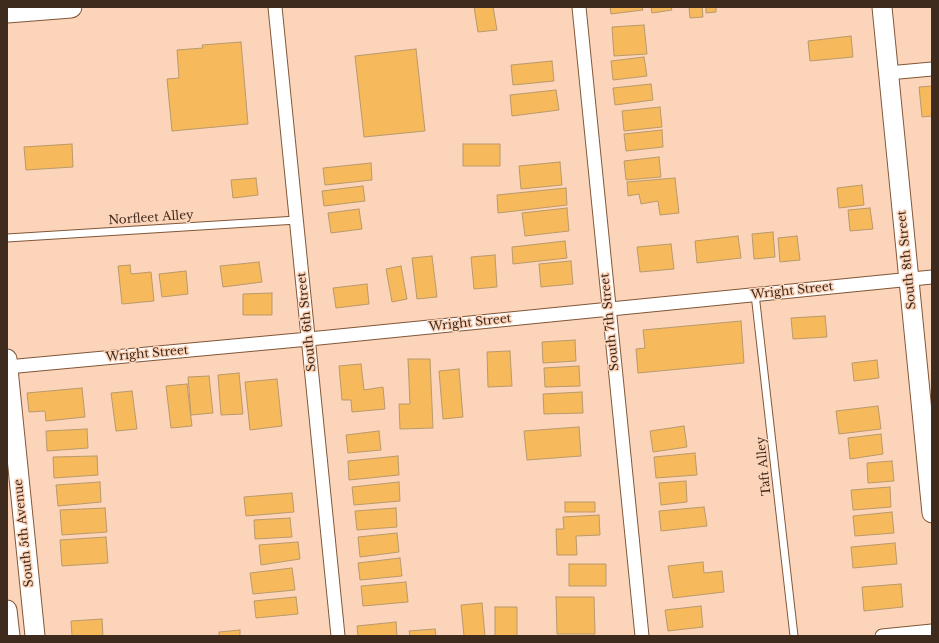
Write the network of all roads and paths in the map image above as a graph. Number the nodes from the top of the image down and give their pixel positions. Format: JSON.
{"nodes":[{"id":1,"x":71,"y":7,"type":"edge"},
{"id":2,"x":275,"y":7,"type":"edge"},
{"id":3,"x":579,"y":7,"type":"edge"},
{"id":4,"x":882,"y":7,"type":"edge"},
{"id":5,"x":7,"y":12,"type":"edge"},
{"id":6,"x":932,"y":69,"type":"edge"},
{"id":7,"x":888,"y":73,"type":"junction"},
{"id":8,"x":297,"y":220,"type":"junction"},
{"id":9,"x":7,"y":238,"type":"edge"},
{"id":10,"x":932,"y":277,"type":"edge"},
{"id":11,"x":909,"y":279,"type":"junction"},
{"id":12,"x":755,"y":294,"type":"junction"},
{"id":13,"x":609,"y":309,"type":"junction"},
{"id":14,"x":308,"y":339,"type":"junction"},
{"id":15,"x":7,"y":364,"type":"edge"},
{"id":16,"x":932,"y":513,"type":"edge"},
{"id":17,"x":7,"y":610,"type":"edge"},
{"id":18,"x":932,"y":631,"type":"edge"},
{"id":19,"x":10,"y":636,"type":"edge"},
{"id":20,"x":35,"y":636,"type":"edge"},
{"id":21,"x":338,"y":636,"type":"edge"},
{"id":22,"x":642,"y":636,"type":"edge"},
{"id":23,"x":794,"y":636,"type":"edge"},
{"id":24,"x":882,"y":636,"type":"edge"}],
"edges":[{"from":1,"to":5,"type":"main road"},
{"from":2,"to":8,"type":"street","name":"South 6th Street"},
{"from":3,"to":13,"type":"street","name":"South 7th Street"},
{"from":4,"to":7,"type":"street","name":"South 8th Street"},
{"from":6,"to":7,"type":"street"},
{"from":7,"to":11,"type":"street","name":"South 8th Street"},
{"from":8,"to":9,"type":"lane","name":"Norfleet Alley"},
{"from":8,"to":14,"type":"street","name":"South 6th Street"},
{"from":10,"to":11,"type":"street","name":"Wright Street"},
{"from":11,"to":12,"type":"street","name":"Wright Street"},
{"from":11,"to":16,"type":"street","name":"South 8th Street"},
{"from":12,"to":13,"type":"street","name":"Wright Street"},
{"from":12,"to":23,"type":"lane","name":"Taft Alley"},
{"from":13,"to":14,"type":"street","name":"Wright Street"},
{"from":13,"to":22,"type":"street","name":"South 7th Street"},
{"from":14,"to":15,"type":"street","name":"Wright Street"},
{"from":14,"to":21,"type":"street","name":"South 6th Street"},
{"from":15,"to":20,"type":"street","name":"South 5th Avenue"},
{"from":17,"to":19,"type":"street"},
{"from":18,"to":24,"type":"street"}]}
